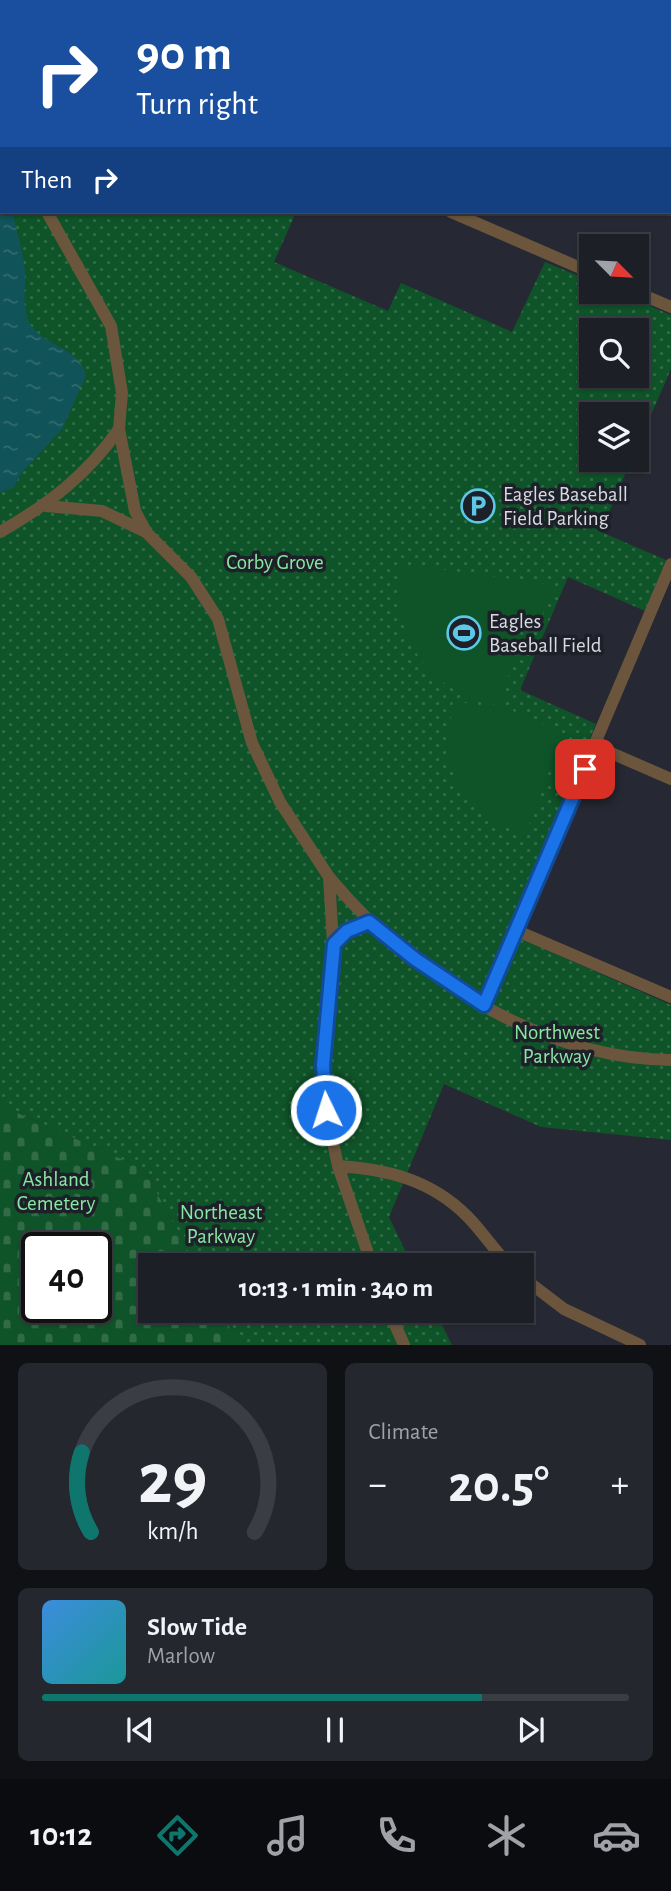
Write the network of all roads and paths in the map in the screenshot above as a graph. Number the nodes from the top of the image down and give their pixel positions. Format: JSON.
{"nodes":[{"id":1,"x":48,"y":214,"type":"edge"},
{"id":2,"x":456,"y":214,"type":"edge"},
{"id":3,"x":579,"y":267,"type":"edge"},
{"id":4,"x":649,"y":298,"type":"edge"},
{"id":5,"x":671,"y":307,"type":"edge"},
{"id":6,"x":119,"y":429,"type":"junction"},
{"id":7,"x":46,"y":506,"type":"junction"},
{"id":8,"x":0,"y":532,"type":"edge"},
{"id":9,"x":147,"y":533,"type":"junction"},
{"id":10,"x":671,"y":564,"type":"edge"},
{"id":11,"x":665,"y":595,"type":"edge"},
{"id":12,"x":595,"y":746,"type":"junction"},
{"id":13,"x":671,"y":779,"type":"edge"},
{"id":14,"x":329,"y":877,"type":"junction"},
{"id":15,"x":369,"y":922,"type":"junction"},
{"id":16,"x":515,"y":930,"type":"junction"},
{"id":17,"x":334,"y":944,"type":"junction"},
{"id":18,"x":671,"y":996,"type":"edge"},
{"id":19,"x":484,"y":1005,"type":"junction"},
{"id":20,"x":671,"y":1059,"type":"edge"},
{"id":21,"x":338,"y":1166,"type":"junction"},
{"id":22,"x":368,"y":1253,"type":"edge"},
{"id":23,"x":499,"y":1253,"type":"edge"},
{"id":24,"x":534,"y":1286,"type":"edge"},
{"id":25,"x":394,"y":1323,"type":"edge"},
{"id":26,"x":404,"y":1345,"type":"edge"},
{"id":27,"x":640,"y":1345,"type":"edge"}],
"edges":[{"from":1,"to":6,"type":"street"},
{"from":2,"to":3,"type":"street"},
{"from":4,"to":5,"type":"street"},
{"from":6,"to":7,"type":"street"},
{"from":6,"to":9,"type":"street"},
{"from":7,"to":8,"type":"street"},
{"from":7,"to":9,"type":"street"},
{"from":9,"to":14,"type":"street"},
{"from":10,"to":11,"type":"street"},
{"from":11,"to":12,"type":"street"},
{"from":12,"to":13,"type":"street"},
{"from":12,"to":16,"type":"street"},
{"from":14,"to":15,"type":"street"},
{"from":14,"to":17,"type":"street"},
{"from":15,"to":17,"type":"street"},
{"from":15,"to":19,"type":"street"},
{"from":16,"to":18,"type":"street"},
{"from":16,"to":19,"type":"street"},
{"from":17,"to":21,"type":"street"},
{"from":19,"to":20,"type":"street"},
{"from":21,"to":22,"type":"street"},
{"from":21,"to":23,"type":"street"},
{"from":24,"to":27,"type":"street"},
{"from":25,"to":26,"type":"street"}]}
